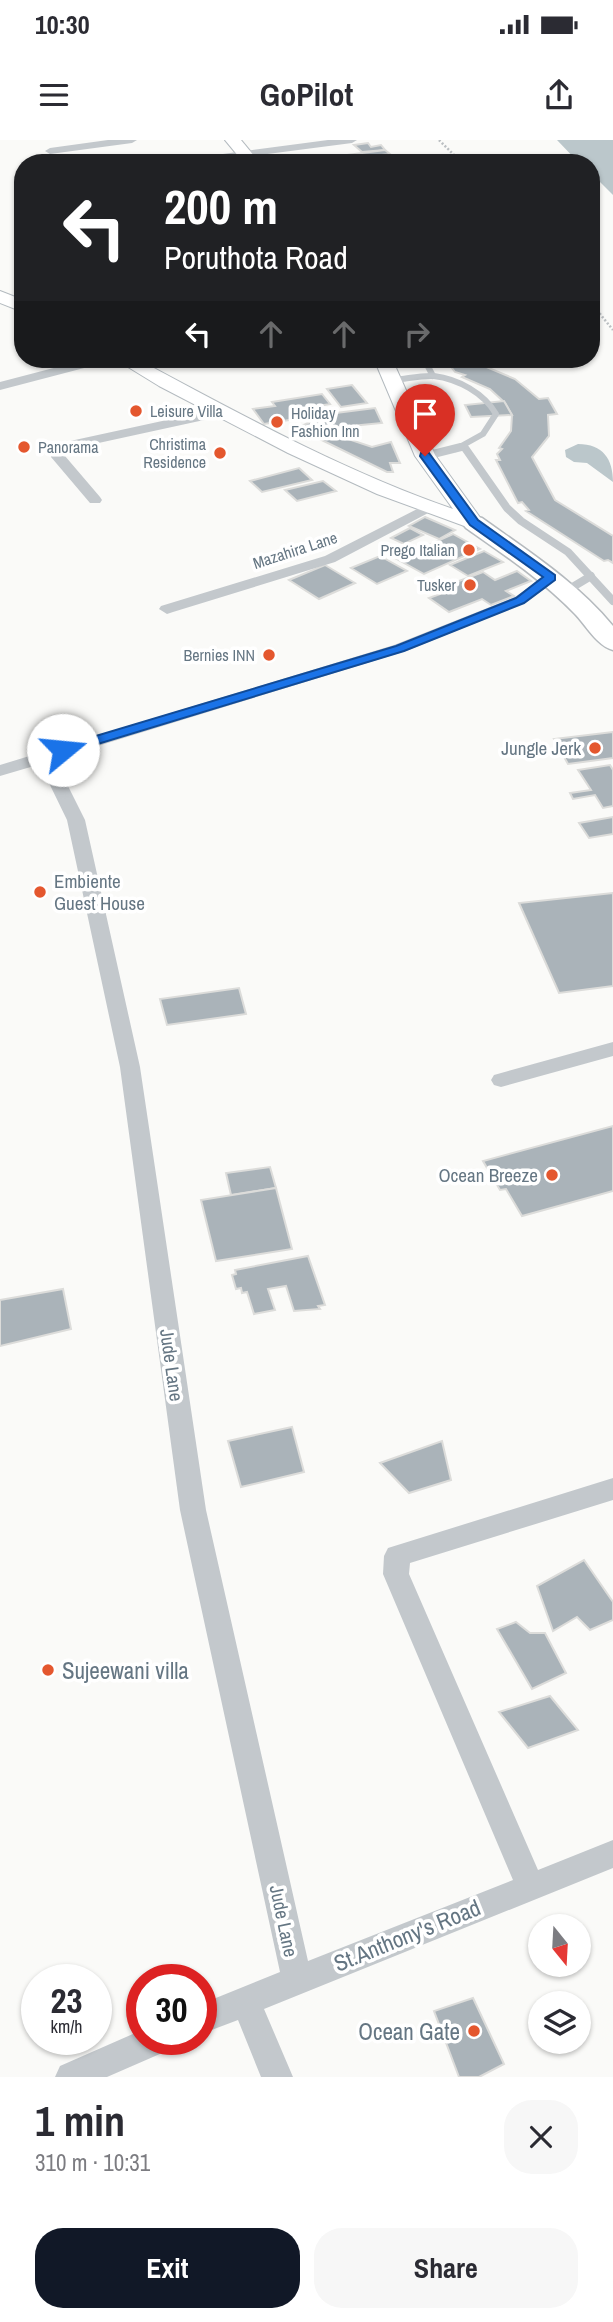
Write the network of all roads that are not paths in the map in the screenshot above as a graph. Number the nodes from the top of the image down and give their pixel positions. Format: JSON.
{"nodes":[{"id":1,"x":132,"y":140,"type":"edge"},
{"id":2,"x":233,"y":140,"type":"edge"},
{"id":3,"x":352,"y":140,"type":"edge"},
{"id":4,"x":51,"y":151,"type":"dead end"},
{"id":5,"x":245,"y":154,"type":"edge"},
{"id":6,"x":272,"y":154,"type":"edge"},
{"id":7,"x":68,"y":368,"type":"edge"},
{"id":8,"x":141,"y":368,"type":"edge"},
{"id":9,"x":388,"y":368,"type":"edge"},
{"id":10,"x":429,"y":368,"type":"edge"},
{"id":11,"x":433,"y":376,"type":"junction"},
{"id":12,"x":394,"y":380,"type":"junction"},
{"id":13,"x":0,"y":386,"type":"edge"},
{"id":14,"x":222,"y":412,"type":"junction"},
{"id":15,"x":465,"y":448,"type":"junction"},
{"id":16,"x":425,"y":456,"type":"junction"},
{"id":17,"x":393,"y":493,"type":"junction"},
{"id":18,"x":454,"y":499,"type":"junction"},
{"id":19,"x":95,"y":500,"type":"dead end"},
{"id":20,"x":427,"y":508,"type":"junction"},
{"id":21,"x":474,"y":523,"type":"junction"},
{"id":22,"x":591,"y":576,"type":"junction"},
{"id":23,"x":559,"y":584,"type":"junction"},
{"id":24,"x":613,"y":601,"type":"edge"},
{"id":25,"x":167,"y":609,"type":"dead end"},
{"id":26,"x":613,"y":642,"type":"edge"},
{"id":27,"x":37,"y":758,"type":"junction"},
{"id":28,"x":0,"y":771,"type":"edge"},
{"id":29,"x":613,"y":1049,"type":"edge"},
{"id":30,"x":501,"y":1080,"type":"dead end"},
{"id":31,"x":613,"y":1489,"type":"edge"},
{"id":32,"x":613,"y":1854,"type":"edge"},
{"id":33,"x":530,"y":1886,"type":"junction"},
{"id":34,"x":297,"y":1980,"type":"junction"},
{"id":35,"x":245,"y":2000,"type":"junction"},
{"id":36,"x":217,"y":2013,"type":"edge"},
{"id":37,"x":126,"y":2053,"type":"edge"},
{"id":38,"x":71,"y":2077,"type":"edge"},
{"id":39,"x":277,"y":2077,"type":"edge"}],
"edges":[{"from":1,"to":4,"type":"street"},
{"from":2,"to":5,"type":"street"},
{"from":3,"to":6,"type":"street"},
{"from":7,"to":13,"type":"street"},
{"from":8,"to":14,"type":"street"},
{"from":9,"to":12,"type":"street"},
{"from":10,"to":11,"type":"lane"},
{"from":11,"to":12,"type":"lane"},
{"from":11,"to":15,"type":"lane"},
{"from":12,"to":16,"type":"street"},
{"from":14,"to":17,"type":"street"},
{"from":14,"to":19,"type":"street"},
{"from":15,"to":16,"type":"lane"},
{"from":15,"to":22,"type":"lane"},
{"from":16,"to":18,"type":"street"},
{"from":17,"to":18,"type":"street"},
{"from":17,"to":20,"type":"street"},
{"from":18,"to":21,"type":"street"},
{"from":20,"to":21,"type":"street"},
{"from":20,"to":25,"type":"street","name":"Mazahira Lane"},
{"from":21,"to":23,"type":"main road"},
{"from":22,"to":23,"type":"lane"},
{"from":22,"to":24,"type":"lane"},
{"from":23,"to":26,"type":"main road"},
{"from":23,"to":27,"type":"street"},
{"from":27,"to":28,"type":"street"},
{"from":27,"to":34,"type":"street","name":"Jude Lane"},
{"from":29,"to":30,"type":"street"},
{"from":31,"to":33,"type":"street"},
{"from":32,"to":33,"type":"street","name":"St.Anthony's Road"},
{"from":33,"to":34,"type":"street","name":"St.Anthony's Road"},
{"from":34,"to":35,"type":"street","name":"St.Anthony's Road"},
{"from":35,"to":36,"type":"street","name":"St.Anthony's Road"},
{"from":35,"to":39,"type":"street"},
{"from":37,"to":38,"type":"street"}]}
